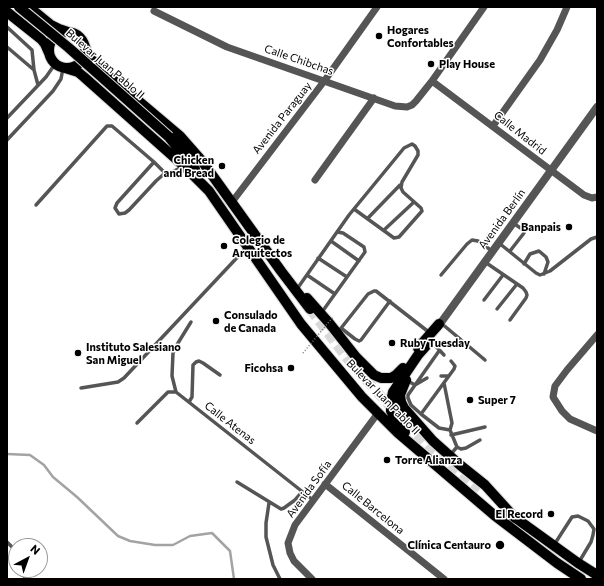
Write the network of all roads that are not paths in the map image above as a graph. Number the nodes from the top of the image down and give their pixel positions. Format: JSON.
{"nodes":[{"id":1,"x":19,"y":7,"type":"edge"},
{"id":2,"x":29,"y":7,"type":"edge"},
{"id":3,"x":484,"y":7,"type":"edge"},
{"id":4,"x":567,"y":7,"type":"edge"},
{"id":5,"x":375,"y":8,"type":"edge"},
{"id":6,"x":154,"y":11,"type":"dead end"},
{"id":7,"x":7,"y":12,"type":"edge"},
{"id":8,"x":7,"y":27,"type":"edge"},
{"id":9,"x":70,"y":33,"type":"junction"},
{"id":10,"x":84,"y":44,"type":"junction"},
{"id":11,"x":7,"y":47,"type":"edge"},
{"id":12,"x":49,"y":54,"type":"junction"},
{"id":13,"x":61,"y":66,"type":"junction"},
{"id":14,"x":34,"y":70,"type":"junction"},
{"id":15,"x":325,"y":80,"type":"junction"},
{"id":16,"x":432,"y":81,"type":"junction"},
{"id":17,"x":38,"y":86,"type":"junction"},
{"id":18,"x":374,"y":98,"type":"junction"},
{"id":19,"x":596,"y":110,"type":"edge"},
{"id":20,"x":7,"y":118,"type":"edge"},
{"id":21,"x":493,"y":126,"type":"junction"},
{"id":22,"x":7,"y":140,"type":"edge"},
{"id":23,"x":172,"y":140,"type":"junction"},
{"id":24,"x":154,"y":162,"type":"junction"},
{"id":25,"x":184,"y":166,"type":"junction"},
{"id":26,"x":551,"y":171,"type":"junction"},
{"id":27,"x":165,"y":173,"type":"junction"},
{"id":28,"x":216,"y":180,"type":"junction"},
{"id":29,"x":315,"y":180,"type":"dead end"},
{"id":30,"x":400,"y":186,"type":"junction"},
{"id":31,"x":209,"y":192,"type":"junction"},
{"id":32,"x":597,"y":197,"type":"edge"},
{"id":33,"x":232,"y":202,"type":"junction"},
{"id":34,"x":414,"y":202,"type":"junction"},
{"id":35,"x":36,"y":204,"type":"dead end"},
{"id":36,"x":354,"y":209,"type":"junction"},
{"id":37,"x":368,"y":218,"type":"junction"},
{"id":38,"x":513,"y":223,"type":"junction"},
{"id":39,"x":384,"y":230,"type":"junction"},
{"id":40,"x":337,"y":232,"type":"junction"},
{"id":41,"x":597,"y":237,"type":"edge"},
{"id":42,"x":331,"y":241,"type":"junction"},
{"id":43,"x":499,"y":242,"type":"junction"},
{"id":44,"x":248,"y":246,"type":"junction"},
{"id":45,"x":493,"y":251,"type":"junction"},
{"id":46,"x":510,"y":251,"type":"junction"},
{"id":47,"x":318,"y":258,"type":"junction"},
{"id":48,"x":359,"y":261,"type":"junction"},
{"id":49,"x":485,"y":262,"type":"junction"},
{"id":50,"x":524,"y":264,"type":"junction"},
{"id":51,"x":544,"y":274,"type":"junction"},
{"id":52,"x":307,"y":275,"type":"junction"},
{"id":53,"x":441,"y":275,"type":"dead end"},
{"id":54,"x":503,"y":275,"type":"junction"},
{"id":55,"x":347,"y":277,"type":"junction"},
{"id":56,"x":517,"y":284,"type":"junction"},
{"id":57,"x":293,"y":286,"type":"junction"},
{"id":58,"x":335,"y":294,"type":"junction"},
{"id":59,"x":484,"y":300,"type":"dead end"},
{"id":60,"x":390,"y":301,"type":"junction"},
{"id":61,"x":310,"y":309,"type":"tunnel mouth"},
{"id":62,"x":497,"y":309,"type":"dead end"},
{"id":63,"x":321,"y":313,"type":"junction"},
{"id":64,"x":510,"y":320,"type":"dead end"},
{"id":65,"x":191,"y":322,"type":"dead end"},
{"id":66,"x":439,"y":323,"type":"junction"},
{"id":67,"x":339,"y":330,"type":"junction"},
{"id":68,"x":597,"y":335,"type":"edge"},
{"id":69,"x":429,"y":340,"type":"junction"},
{"id":70,"x":439,"y":351,"type":"junction"},
{"id":71,"x":444,"y":355,"type":"dead end"},
{"id":72,"x":484,"y":360,"type":"dead end"},
{"id":73,"x":452,"y":361,"type":"dead end"},
{"id":74,"x":220,"y":375,"type":"dead end"},
{"id":75,"x":441,"y":376,"type":"dead end"},
{"id":76,"x":448,"y":376,"type":"junction"},
{"id":77,"x":427,"y":378,"type":"dead end"},
{"id":78,"x":406,"y":379,"type":"junction"},
{"id":79,"x":444,"y":383,"type":"junction"},
{"id":80,"x":415,"y":386,"type":"junction"},
{"id":81,"x":81,"y":388,"type":"dead end"},
{"id":82,"x":176,"y":392,"type":"junction"},
{"id":83,"x":189,"y":402,"type":"junction"},
{"id":84,"x":378,"y":413,"type":"junction"},
{"id":85,"x":421,"y":414,"type":"junction"},
{"id":86,"x":137,"y":423,"type":"dead end"},
{"id":87,"x":485,"y":427,"type":"dead end"},
{"id":88,"x":450,"y":430,"type":"junction"},
{"id":89,"x":597,"y":431,"type":"edge"},
{"id":90,"x":451,"y":435,"type":"junction"},
{"id":91,"x":480,"y":440,"type":"dead end"},
{"id":92,"x":457,"y":447,"type":"junction"},
{"id":93,"x":449,"y":456,"type":"junction"},
{"id":94,"x":236,"y":482,"type":"dead end"},
{"id":95,"x":325,"y":484,"type":"junction"},
{"id":96,"x":480,"y":489,"type":"tunnel mouth"},
{"id":97,"x":302,"y":492,"type":"junction"},
{"id":98,"x":313,"y":500,"type":"junction"},
{"id":99,"x":269,"y":503,"type":"junction"},
{"id":100,"x":515,"y":518,"type":"junction"},
{"id":101,"x":553,"y":545,"type":"junction"},
{"id":102,"x":538,"y":549,"type":"junction"},
{"id":103,"x":578,"y":563,"type":"junction"},
{"id":104,"x":597,"y":575,"type":"edge"},
{"id":105,"x":280,"y":579,"type":"edge"},
{"id":106,"x":312,"y":579,"type":"edge"},
{"id":107,"x":444,"y":579,"type":"edge"},
{"id":108,"x":581,"y":579,"type":"edge"}],
"edges":[{"from":1,"to":23,"type":"main road","name":"Bulevar Juan Pablo II","bridge":true},
{"from":2,"to":9,"type":"main road","name":"Bulevar Juan Pablo II"},
{"from":3,"to":16,"type":"street","name":"Calle Chibchas"},
{"from":4,"to":21,"type":"street"},
{"from":5,"to":15,"type":"street","name":"Avenida Paraguay"},
{"from":6,"to":15,"type":"street","name":"Calle Chibchas"},
{"from":7,"to":12,"type":"main road"},
{"from":8,"to":14,"type":"lane"},
{"from":9,"to":10,"type":"main road"},
{"from":9,"to":12,"type":"main road"},
{"from":10,"to":13,"type":"main road"},
{"from":10,"to":28,"type":"main road","name":"Bulevar Juan Pablo II"},
{"from":11,"to":14,"type":"lane"},
{"from":12,"to":13,"type":"main road"},
{"from":13,"to":17,"type":"lane"},
{"from":13,"to":22,"type":"lane"},
{"from":13,"to":25,"type":"main road","name":"Bulevar Juan Pablo II"},
{"from":14,"to":17,"type":"lane"},
{"from":15,"to":18,"type":"street","name":"Calle Chibchas"},
{"from":15,"to":33,"type":"street","name":"Avenida Paraguay"},
{"from":16,"to":18,"type":"street","name":"Calle Chibchas"},
{"from":16,"to":21,"type":"street","name":"Calle Madrid"},
{"from":17,"to":20,"type":"lane"},
{"from":18,"to":29,"type":"street"},
{"from":19,"to":26,"type":"street","name":"Avenida Berlín"},
{"from":21,"to":26,"type":"street","name":"Calle Madrid"},
{"from":23,"to":28,"type":"main road","name":"Bulevar Juan Pablo II"},
{"from":23,"to":31,"type":"main road","name":"Bulevar Juan Pablo II"},
{"from":24,"to":27,"type":"lane"},
{"from":24,"to":27,"type":"lane"},
{"from":24,"to":35,"type":"lane"},
{"from":25,"to":27,"type":"lane"},
{"from":25,"to":31,"type":"main road","name":"Bulevar Juan Pablo II"},
{"from":26,"to":32,"type":"street","name":"Calle Madrid"},
{"from":26,"to":38,"type":"street","name":"Avenida Berlín"},
{"from":28,"to":33,"type":"main road","name":"Bulevar Juan Pablo II"},
{"from":30,"to":34,"type":"lane"},
{"from":30,"to":36,"type":"lane"},
{"from":30,"to":37,"type":"lane"},
{"from":31,"to":44,"type":"main road","name":"Bulevar Juan Pablo II"},
{"from":33,"to":57,"type":"main road","name":"Bulevar Juan Pablo II"},
{"from":34,"to":39,"type":"lane"},
{"from":34,"to":39,"type":"lane"},
{"from":36,"to":37,"type":"lane"},
{"from":36,"to":40,"type":"lane"},
{"from":37,"to":39,"type":"lane"},
{"from":38,"to":43,"type":"street","name":"Avenida Berlín"},
{"from":38,"to":46,"type":"lane"},
{"from":40,"to":42,"type":"lane"},
{"from":40,"to":48,"type":"lane"},
{"from":41,"to":51,"type":"lane"},
{"from":42,"to":47,"type":"lane"},
{"from":42,"to":48,"type":"lane"},
{"from":43,"to":45,"type":"street","name":"Avenida Berlín"},
{"from":43,"to":46,"type":"lane"},
{"from":44,"to":81,"type":"lane"},
{"from":44,"to":84,"type":"main road","name":"Bulevar Juan Pablo II"},
{"from":45,"to":49,"type":"street","name":"Avenida Berlín"},
{"from":45,"to":53,"type":"lane"},
{"from":46,"to":50,"type":"lane"},
{"from":47,"to":52,"type":"lane"},
{"from":47,"to":55,"type":"lane"},
{"from":48,"to":55,"type":"lane"},
{"from":49,"to":54,"type":"lane"},
{"from":49,"to":66,"type":"street","name":"Avenida Berlín"},
{"from":50,"to":51,"type":"lane"},
{"from":50,"to":51,"type":"lane"},
{"from":52,"to":57,"type":"lane"},
{"from":52,"to":58,"type":"lane"},
{"from":54,"to":56,"type":"lane"},
{"from":54,"to":59,"type":"lane"},
{"from":55,"to":58,"type":"lane"},
{"from":56,"to":62,"type":"lane"},
{"from":56,"to":64,"type":"lane"},
{"from":57,"to":61,"type":"main road","name":"Bulevar Juan Pablo II"},
{"from":57,"to":63,"type":"main road"},
{"from":58,"to":63,"type":"lane"},
{"from":60,"to":67,"type":"lane"},
{"from":60,"to":67,"type":"lane"},
{"from":60,"to":69,"type":"lane"},
{"from":63,"to":67,"type":"main road"},
{"from":65,"to":82,"type":"lane"},
{"from":66,"to":69,"type":"main road"},
{"from":66,"to":72,"type":"lane"},
{"from":67,"to":69,"type":"main road"},
{"from":68,"to":89,"type":"street"},
{"from":69,"to":70,"type":"lane"},
{"from":69,"to":78,"type":"main road"},
{"from":69,"to":102,"type":"main road"},
{"from":70,"to":71,"type":"lane"},
{"from":70,"to":80,"type":"lane"},
{"from":73,"to":76,"type":"lane"},
{"from":74,"to":83,"type":"lane"},
{"from":75,"to":76,"type":"lane"},
{"from":76,"to":79,"type":"lane"},
{"from":77,"to":80,"type":"lane"},
{"from":78,"to":80,"type":"lane"},
{"from":78,"to":93,"type":"main road"},
{"from":79,"to":85,"type":"lane"},
{"from":79,"to":88,"type":"lane"},
{"from":80,"to":85,"type":"lane"},
{"from":82,"to":83,"type":"lane","name":"Calle Atenas"},
{"from":82,"to":86,"type":"lane"},
{"from":83,"to":97,"type":"lane","name":"Calle Atenas"},
{"from":84,"to":95,"type":"street","name":"Avenida Sofía"},
{"from":84,"to":102,"type":"main road","name":"Bulevar Juan Pablo II"},
{"from":85,"to":88,"type":"lane"},
{"from":87,"to":90,"type":"lane"},
{"from":88,"to":90,"type":"lane"},
{"from":90,"to":92,"type":"lane"},
{"from":91,"to":92,"type":"lane"},
{"from":92,"to":93,"type":"lane"},
{"from":93,"to":100,"type":"main road"},
{"from":94,"to":99,"type":"lane"},
{"from":95,"to":98,"type":"street","name":"Avenida Sofía"},
{"from":95,"to":107,"type":"street","name":"Calle Barcelona"},
{"from":96,"to":100,"type":"main road"},
{"from":97,"to":98,"type":"lane","name":"Calle Atenas"},
{"from":97,"to":99,"type":"lane"},
{"from":98,"to":106,"type":"street","name":"Avenida Sofía"},
{"from":99,"to":105,"type":"lane"},
{"from":100,"to":101,"type":"main road"},
{"from":101,"to":103,"type":"main road"},
{"from":101,"to":103,"type":"lane"},
{"from":102,"to":108,"type":"main road","name":"Bulevar Juan Pablo II"},
{"from":103,"to":104,"type":"main road"}]}
